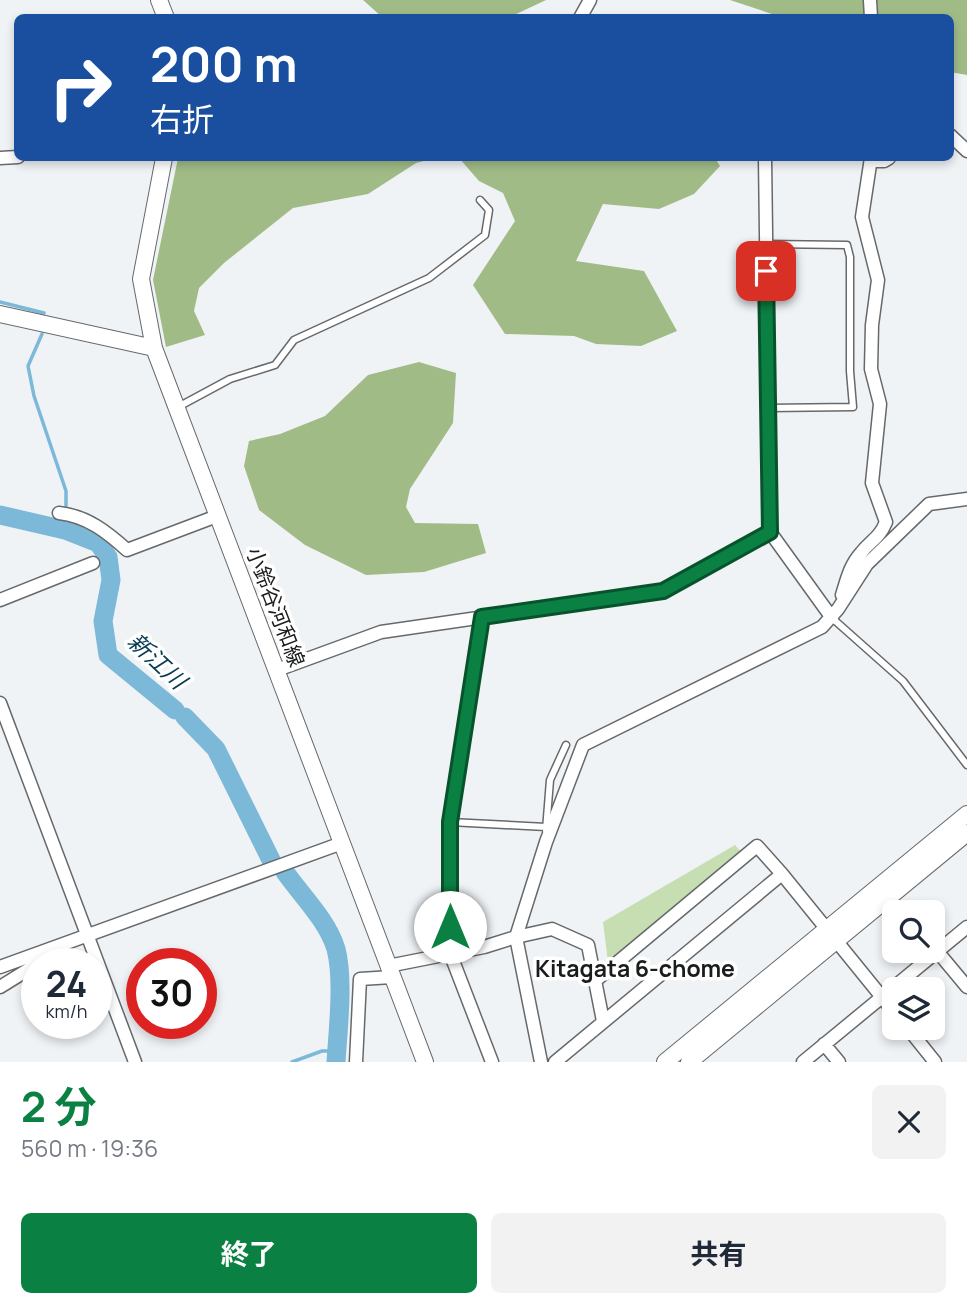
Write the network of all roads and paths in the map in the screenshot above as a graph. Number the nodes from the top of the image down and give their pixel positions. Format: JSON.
{"nodes":[{"id":1,"x":163,"y":161,"type":"edge"},
{"id":2,"x":765,"y":161,"type":"edge"},
{"id":3,"x":871,"y":161,"type":"edge"},
{"id":4,"x":480,"y":200,"type":"dead end"},
{"id":5,"x":765,"y":244,"type":"junction"},
{"id":6,"x":0,"y":314,"type":"edge"},
{"id":7,"x":154,"y":348,"type":"junction"},
{"id":8,"x":177,"y":408,"type":"junction"},
{"id":9,"x":768,"y":408,"type":"junction"},
{"id":10,"x":967,"y":499,"type":"edge"},
{"id":11,"x":59,"y":513,"type":"dead end"},
{"id":12,"x":217,"y":516,"type":"junction"},
{"id":13,"x":770,"y":532,"type":"junction"},
{"id":14,"x":93,"y":563,"type":"dead end"},
{"id":15,"x":0,"y":600,"type":"edge"},
{"id":16,"x":835,"y":613,"type":"junction"},
{"id":17,"x":482,"y":617,"type":"junction"},
{"id":18,"x":277,"y":670,"type":"junction"},
{"id":19,"x":0,"y":704,"type":"edge"},
{"id":20,"x":566,"y":745,"type":"dead end"},
{"id":21,"x":967,"y":765,"type":"edge"},
{"id":22,"x":967,"y":814,"type":"edge"},
{"id":23,"x":450,"y":822,"type":"junction"},
{"id":24,"x":546,"y":827,"type":"junction"},
{"id":25,"x":967,"y":833,"type":"edge"},
{"id":26,"x":546,"y":842,"type":"junction"},
{"id":27,"x":342,"y":843,"type":"junction"},
{"id":28,"x":782,"y":874,"type":"junction"},
{"id":29,"x":967,"y":927,"type":"edge"},
{"id":30,"x":831,"y":935,"type":"junction"},
{"id":31,"x":516,"y":937,"type":"junction"},
{"id":32,"x":82,"y":938,"type":"junction"},
{"id":33,"x":945,"y":945,"type":"edge"},
{"id":34,"x":450,"y":953,"type":"junction"},
{"id":35,"x":945,"y":961,"type":"edge"},
{"id":36,"x":923,"y":963,"type":"edge"},
{"id":37,"x":0,"y":967,"type":"edge"},
{"id":38,"x":390,"y":971,"type":"junction"},
{"id":39,"x":906,"y":977,"type":"edge"},
{"id":40,"x":595,"y":981,"type":"junction"},
{"id":41,"x":0,"y":987,"type":"edge"},
{"id":42,"x":967,"y":987,"type":"edge"},
{"id":43,"x":882,"y":997,"type":"joint"},
{"id":44,"x":603,"y":1021,"type":"junction"},
{"id":45,"x":917,"y":1040,"type":"edge"},
{"id":46,"x":824,"y":1044,"type":"junction"},
{"id":47,"x":135,"y":1062,"type":"edge"},
{"id":48,"x":356,"y":1062,"type":"edge"},
{"id":49,"x":425,"y":1062,"type":"edge"},
{"id":50,"x":492,"y":1062,"type":"edge"},
{"id":51,"x":541,"y":1062,"type":"edge"},
{"id":52,"x":555,"y":1062,"type":"edge"},
{"id":53,"x":665,"y":1062,"type":"edge"},
{"id":54,"x":689,"y":1062,"type":"edge"},
{"id":55,"x":803,"y":1062,"type":"edge"},
{"id":56,"x":839,"y":1062,"type":"edge"},
{"id":57,"x":935,"y":1062,"type":"edge"}],
"edges":[{"from":1,"to":7,"type":"main road","name":"小鈴谷河和線"},
{"from":2,"to":5,"type":"street"},
{"from":3,"to":16,"type":"street"},
{"from":4,"to":8,"type":"lane"},
{"from":5,"to":9,"type":"street"},
{"from":5,"to":9,"type":"lane"},
{"from":6,"to":7,"type":"main road"},
{"from":7,"to":8,"type":"main road","name":"小鈴谷河和線"},
{"from":8,"to":12,"type":"main road","name":"小鈴谷河和線"},
{"from":9,"to":13,"type":"street"},
{"from":10,"to":16,"type":"street"},
{"from":11,"to":12,"type":"street"},
{"from":12,"to":18,"type":"main road","name":"小鈴谷河和線"},
{"from":13,"to":16,"type":"street"},
{"from":13,"to":17,"type":"street"},
{"from":14,"to":15,"type":"street"},
{"from":16,"to":21,"type":"lane"},
{"from":16,"to":26,"type":"street"},
{"from":17,"to":18,"type":"street"},
{"from":17,"to":23,"type":"street"},
{"from":18,"to":27,"type":"main road","name":"小鈴谷河和線"},
{"from":19,"to":32,"type":"street"},
{"from":20,"to":24,"type":"lane"},
{"from":22,"to":30,"type":"main road"},
{"from":23,"to":24,"type":"lane"},
{"from":23,"to":34,"type":"street"},
{"from":24,"to":26,"type":"lane"},
{"from":25,"to":30,"type":"main road"},
{"from":26,"to":31,"type":"street"},
{"from":27,"to":32,"type":"street"},
{"from":27,"to":38,"type":"main road","name":"小鈴谷河和線"},
{"from":28,"to":30,"type":"street"},
{"from":28,"to":40,"type":"street"},
{"from":28,"to":44,"type":"street"},
{"from":29,"to":33,"type":"street"},
{"from":30,"to":43,"type":"street"},
{"from":30,"to":53,"type":"main road"},
{"from":30,"to":54,"type":"main road"},
{"from":31,"to":34,"type":"street"},
{"from":31,"to":40,"type":"street"},
{"from":31,"to":51,"type":"street"},
{"from":32,"to":37,"type":"street"},
{"from":32,"to":41,"type":"street"},
{"from":32,"to":47,"type":"street"},
{"from":34,"to":38,"type":"street"},
{"from":34,"to":50,"type":"street"},
{"from":35,"to":42,"type":"street"},
{"from":36,"to":39,"type":"street"},
{"from":38,"to":48,"type":"street"},
{"from":38,"to":49,"type":"main road","name":"小鈴谷河和線"},
{"from":40,"to":44,"type":"street"},
{"from":43,"to":46,"type":"street"},
{"from":44,"to":52,"type":"street"},
{"from":45,"to":57,"type":"street"},
{"from":46,"to":55,"type":"street"},
{"from":46,"to":56,"type":"street"}]}
